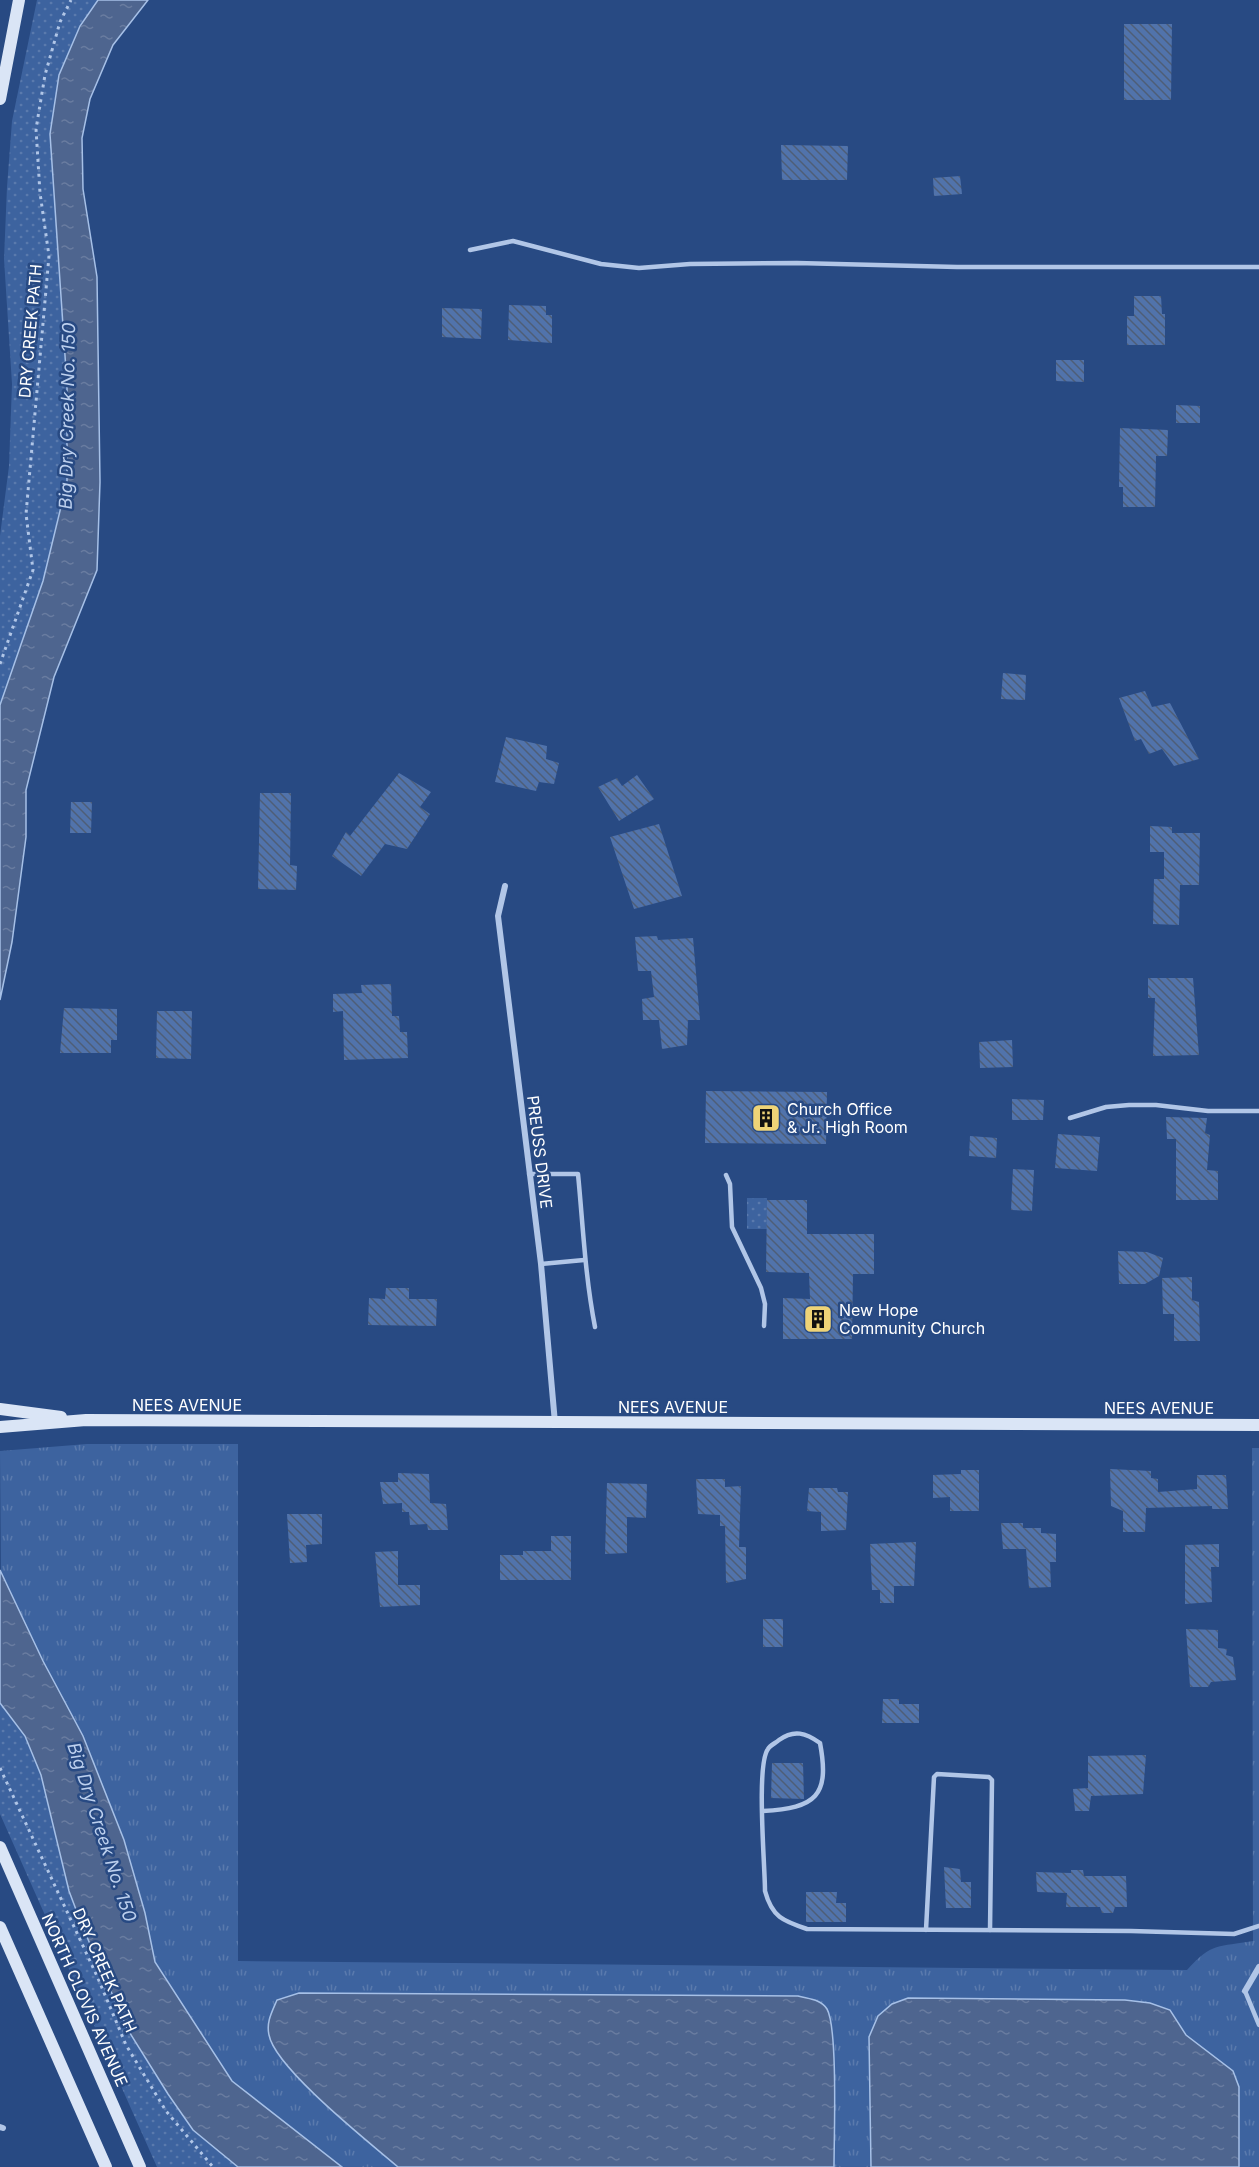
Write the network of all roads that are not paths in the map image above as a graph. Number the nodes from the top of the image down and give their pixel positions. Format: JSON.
{"nodes":[{"id":1,"x":19,"y":0,"type":"edge"},
{"id":2,"x":0,"y":99,"type":"edge"},
{"id":3,"x":470,"y":250,"type":"dead end"},
{"id":4,"x":1259,"y":267,"type":"edge"},
{"id":5,"x":505,"y":886,"type":"dead end"},
{"id":6,"x":1259,"y":1111,"type":"edge"},
{"id":7,"x":1070,"y":1118,"type":"dead end"},
{"id":8,"x":530,"y":1174,"type":"junction"},
{"id":9,"x":726,"y":1175,"type":"dead end"},
{"id":10,"x":584,"y":1260,"type":"junction"},
{"id":11,"x":541,"y":1264,"type":"junction"},
{"id":12,"x":764,"y":1326,"type":"dead end"},
{"id":13,"x":595,"y":1327,"type":"dead end"},
{"id":14,"x":0,"y":1409,"type":"edge"},
{"id":15,"x":86,"y":1420,"type":"junction"},
{"id":16,"x":555,"y":1424,"type":"junction"},
{"id":17,"x":1259,"y":1425,"type":"edge"},
{"id":18,"x":0,"y":1427,"type":"edge"},
{"id":19,"x":764,"y":1811,"type":"junction"},
{"id":20,"x":0,"y":1846,"type":"edge"},
{"id":21,"x":1259,"y":1926,"type":"edge"},
{"id":22,"x":0,"y":1927,"type":"edge"},
{"id":23,"x":926,"y":1930,"type":"junction"},
{"id":24,"x":990,"y":1930,"type":"junction"},
{"id":25,"x":1259,"y":1967,"type":"edge"},
{"id":26,"x":1245,"y":1990,"type":"joint"},
{"id":27,"x":1259,"y":2025,"type":"edge"},
{"id":28,"x":106,"y":2167,"type":"edge"},
{"id":29,"x":140,"y":2167,"type":"edge"}],
"edges":[{"from":1,"to":2,"type":"main road"},
{"from":3,"to":4,"type":"lane"},
{"from":5,"to":8,"type":"street","name":"PREUSS DRIVE"},
{"from":6,"to":7,"type":"lane"},
{"from":8,"to":10,"type":"lane"},
{"from":8,"to":11,"type":"street","name":"PREUSS DRIVE"},
{"from":9,"to":12,"type":"lane"},
{"from":10,"to":11,"type":"lane"},
{"from":10,"to":13,"type":"lane"},
{"from":11,"to":16,"type":"street","name":"PREUSS DRIVE"},
{"from":14,"to":15,"type":"main road","name":"NEES AVENUE"},
{"from":15,"to":16,"type":"main road","name":"NEES AVENUE"},
{"from":15,"to":18,"type":"main road","name":"NEES AVENUE"},
{"from":16,"to":17,"type":"main road","name":"NEES AVENUE"},
{"from":19,"to":19,"type":"lane"},
{"from":19,"to":23,"type":"lane"},
{"from":20,"to":29,"type":"main road","name":"NORTH CLOVIS AVENUE"},
{"from":21,"to":24,"type":"lane"},
{"from":22,"to":28,"type":"main road"},
{"from":23,"to":24,"type":"lane"},
{"from":23,"to":24,"type":"lane"},
{"from":25,"to":26,"type":"street"},
{"from":26,"to":27,"type":"lane"}]}
